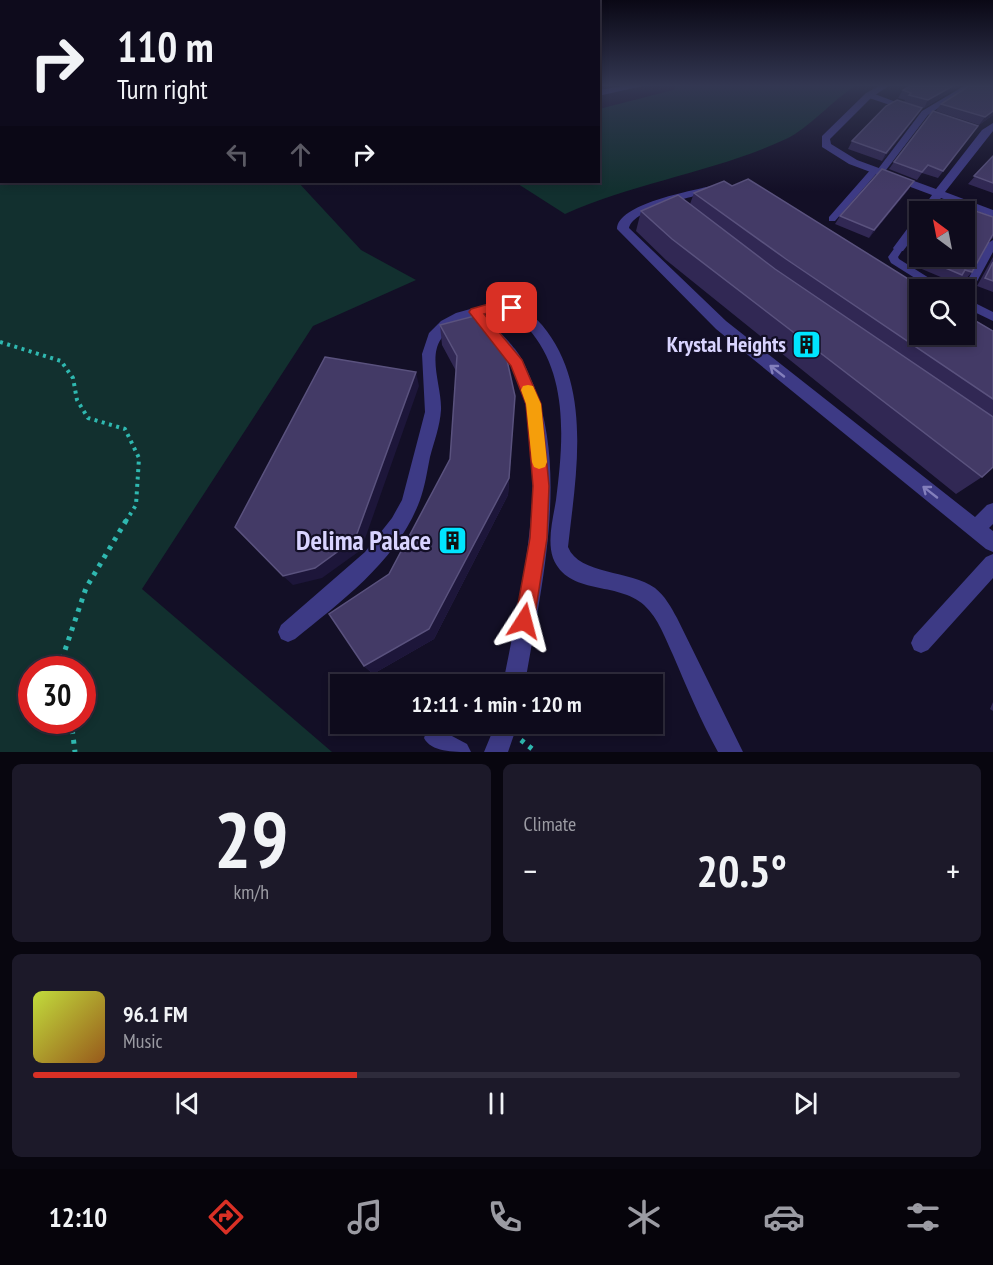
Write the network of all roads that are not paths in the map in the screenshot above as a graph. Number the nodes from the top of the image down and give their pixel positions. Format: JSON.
{"nodes":[{"id":1,"x":842,"y":121,"type":"edge"},
{"id":2,"x":918,"y":121,"type":"edge"},
{"id":3,"x":984,"y":129,"type":"edge"},
{"id":4,"x":878,"y":171,"type":"junction"},
{"id":5,"x":724,"y":186,"type":"edge"},
{"id":6,"x":938,"y":194,"type":"junction"},
{"id":7,"x":933,"y":201,"type":"edge"},
{"id":8,"x":993,"y":214,"type":"edge"},
{"id":9,"x":832,"y":219,"type":"dead end"},
{"id":10,"x":909,"y":235,"type":"edge"},
{"id":11,"x":993,"y":243,"type":"edge"},
{"id":12,"x":899,"y":248,"type":"joint"},
{"id":13,"x":924,"y":279,"type":"edge"},
{"id":14,"x":973,"y":279,"type":"edge"},
{"id":15,"x":975,"y":308,"type":"edge"},
{"id":16,"x":475,"y":312,"type":"junction"},
{"id":17,"x":993,"y":317,"type":"edge"},
{"id":18,"x":993,"y":511,"type":"edge"},
{"id":19,"x":976,"y":529,"type":"junction"},
{"id":20,"x":993,"y":543,"type":"edge"},
{"id":21,"x":993,"y":564,"type":"edge"},
{"id":22,"x":288,"y":632,"type":"dead end"},
{"id":23,"x":921,"y":642,"type":"dead end"},
{"id":24,"x":516,"y":674,"type":"edge"},
{"id":25,"x":503,"y":734,"type":"edge"},
{"id":26,"x":435,"y":738,"type":"dead end"},
{"id":27,"x":459,"y":752,"type":"edge"},
{"id":28,"x":496,"y":752,"type":"edge"},
{"id":29,"x":731,"y":752,"type":"edge"}],
"edges":[{"from":1,"to":4,"type":"street"},
{"from":2,"to":4,"type":"lane"},
{"from":3,"to":6,"type":"street"},
{"from":4,"to":6,"type":"street"},
{"from":4,"to":9,"type":"lane"},
{"from":19,"to":5,"type":"street","one_way":true},
{"from":6,"to":7,"type":"street"},
{"from":6,"to":8,"type":"street"},
{"from":10,"to":12,"type":"street"},
{"from":11,"to":14,"type":"lane"},
{"from":12,"to":13,"type":"lane"},
{"from":15,"to":17,"type":"lane"},
{"from":16,"to":22,"type":"street"},
{"from":16,"to":24,"type":"street"},
{"from":16,"to":29,"type":"street"},
{"from":18,"to":19,"type":"street"},
{"from":19,"to":20,"type":"street"},
{"from":21,"to":23,"type":"street"},
{"from":25,"to":28,"type":"street"},
{"from":26,"to":27,"type":"street"}]}
